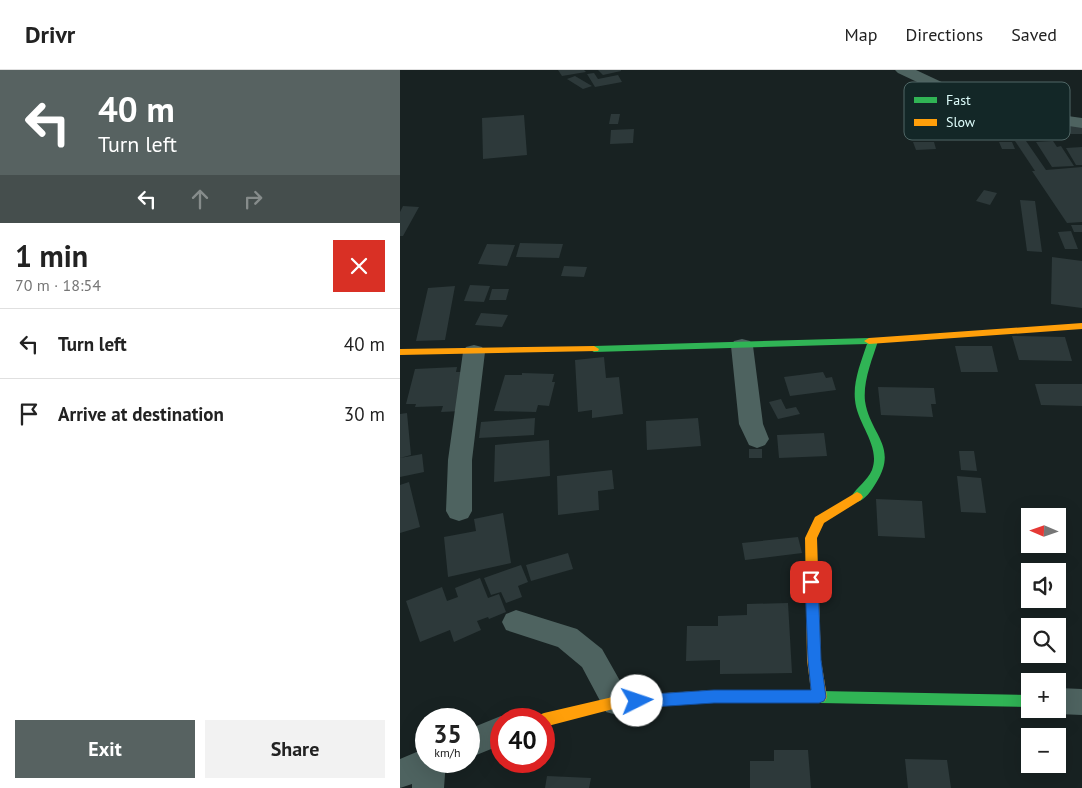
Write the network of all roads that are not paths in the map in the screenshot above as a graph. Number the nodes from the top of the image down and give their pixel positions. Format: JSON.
{"nodes":[{"id":1,"x":902,"y":70,"type":"edge"},
{"id":2,"x":928,"y":82,"type":"edge"},
{"id":3,"x":1082,"y":326,"type":"edge"},
{"id":4,"x":873,"y":342,"type":"junction"},
{"id":5,"x":742,"y":346,"type":"junction"},
{"id":6,"x":400,"y":352,"type":"edge"},
{"id":7,"x":474,"y":352,"type":"junction"},
{"id":8,"x":757,"y":439,"type":"dead end"},
{"id":9,"x":459,"y":510,"type":"dead end"},
{"id":10,"x":516,"y":622,"type":"dead end"},
{"id":11,"x":819,"y":697,"type":"junction"},
{"id":12,"x":1021,"y":701,"type":"edge"},
{"id":13,"x":1066,"y":701,"type":"edge"},
{"id":14,"x":617,"y":702,"type":"junction"},
{"id":15,"x":1082,"y":702,"type":"edge"},
{"id":16,"x":555,"y":717,"type":"edge"},
{"id":17,"x":415,"y":768,"type":"edge"},
{"id":18,"x":429,"y":773,"type":"edge"},
{"id":19,"x":400,"y":774,"type":"edge"},
{"id":20,"x":428,"y":788,"type":"edge"}],
"edges":[{"from":1,"to":2,"type":"street"},
{"from":3,"to":4,"type":"street"},
{"from":4,"to":5,"type":"street"},
{"from":4,"to":11,"type":"street"},
{"from":5,"to":7,"type":"street"},
{"from":5,"to":8,"type":"street"},
{"from":6,"to":7,"type":"street"},
{"from":7,"to":9,"type":"street"},
{"from":10,"to":14,"type":"street"},
{"from":11,"to":12,"type":"street"},
{"from":11,"to":14,"type":"street"},
{"from":13,"to":15,"type":"street"},
{"from":14,"to":16,"type":"street"},
{"from":17,"to":19,"type":"street"},
{"from":18,"to":20,"type":"street"}]}
